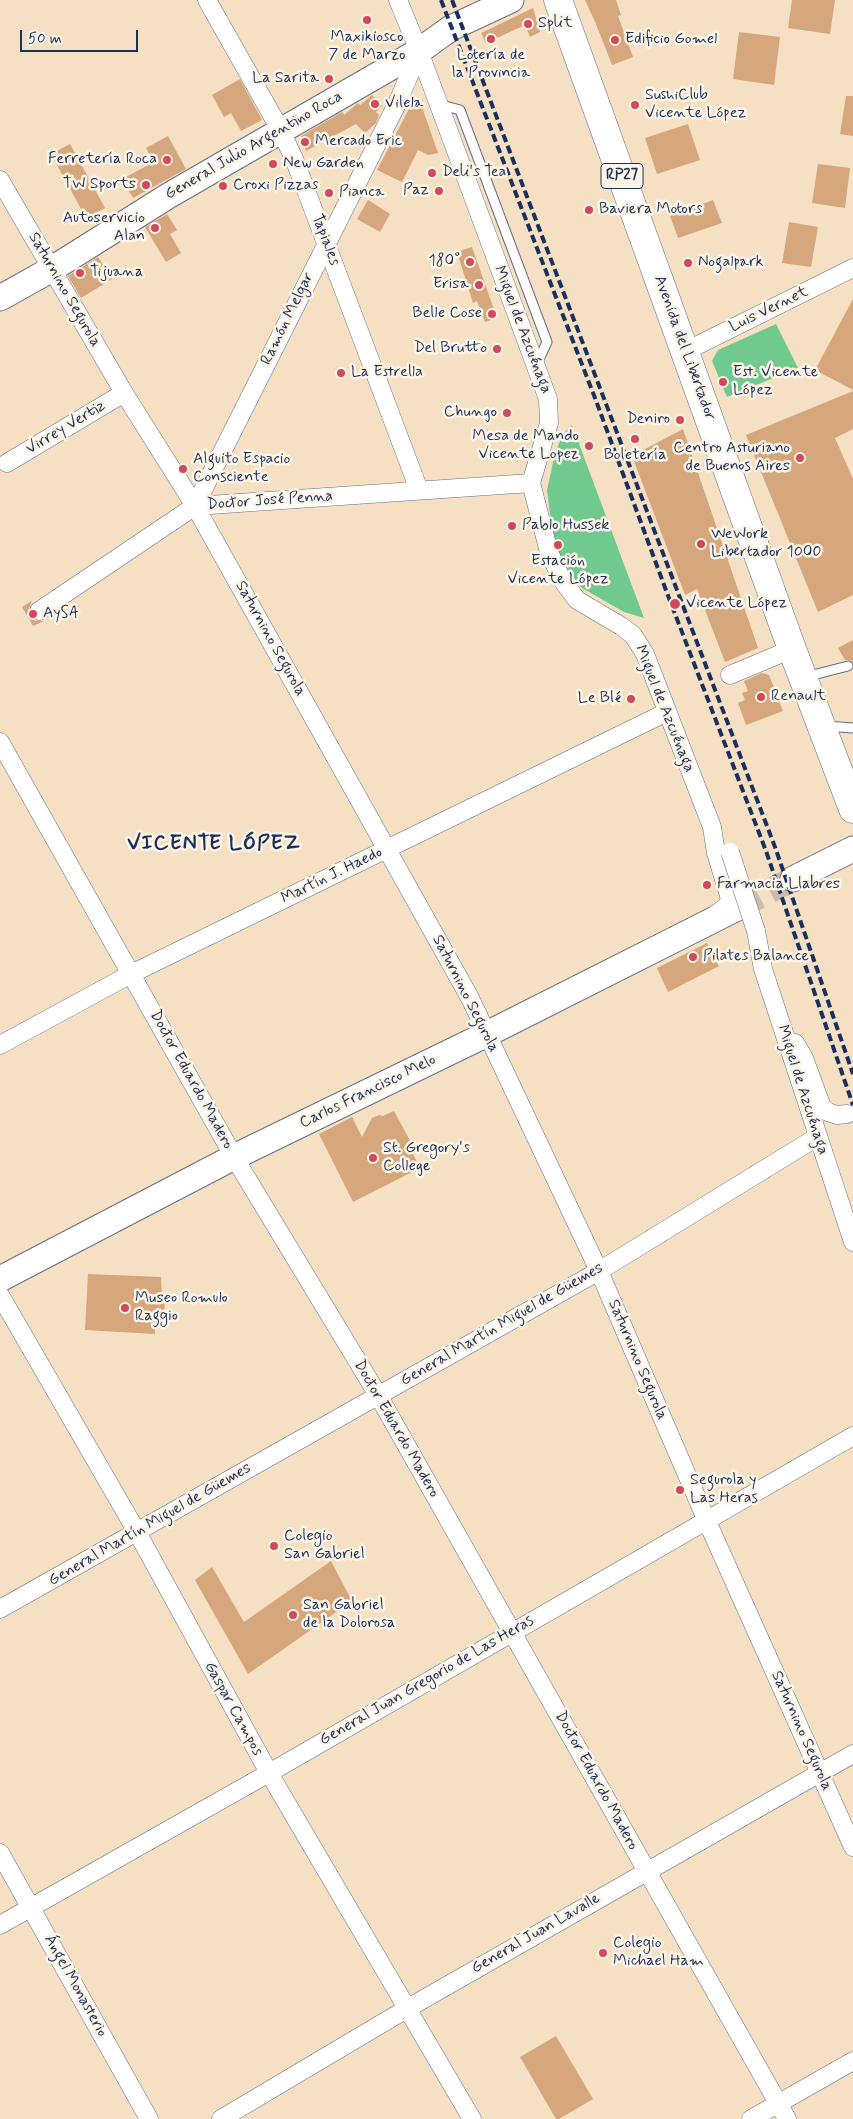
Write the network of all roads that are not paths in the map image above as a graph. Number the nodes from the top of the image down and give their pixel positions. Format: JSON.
{"nodes":[{"id":1,"x":207,"y":0,"type":"edge"},
{"id":2,"x":398,"y":0,"type":"edge"},
{"id":3,"x":512,"y":0,"type":"edge"},
{"id":4,"x":558,"y":0,"type":"edge"},
{"id":5,"x":419,"y":51,"type":"junction"},
{"id":6,"x":282,"y":131,"type":"junction"},
{"id":7,"x":0,"y":180,"type":"edge"},
{"id":8,"x":326,"y":243,"type":"junction"},
{"id":9,"x":853,"y":268,"type":"edge"},
{"id":10,"x":52,"y":269,"type":"junction"},
{"id":11,"x":0,"y":298,"type":"edge"},
{"id":12,"x":686,"y":351,"type":"junction"},
{"id":13,"x":124,"y":393,"type":"junction"},
{"id":14,"x":7,"y":463,"type":"dead end"},
{"id":15,"x":531,"y":482,"type":"junction"},
{"id":16,"x":419,"y":490,"type":"junction"},
{"id":17,"x":195,"y":506,"type":"junction"},
{"id":18,"x":39,"y":610,"type":"dead end"},
{"id":19,"x":792,"y":649,"type":"junction"},
{"id":20,"x":848,"y":666,"type":"dead end"},
{"id":21,"x":730,"y":675,"type":"dead end"},
{"id":22,"x":803,"y":678,"type":"junction"},
{"id":23,"x":667,"y":712,"type":"junction"},
{"id":24,"x":821,"y":726,"type":"junction"},
{"id":25,"x":853,"y":728,"type":"edge"},
{"id":26,"x":0,"y":742,"type":"edge"},
{"id":27,"x":853,"y":809,"type":"edge"},
{"id":28,"x":712,"y":827,"type":"junction"},
{"id":29,"x":388,"y":849,"type":"junction"},
{"id":30,"x":853,"y":849,"type":"edge"},
{"id":31,"x":793,"y":879,"type":"tunnel mouth"},
{"id":32,"x":737,"y":908,"type":"tunnel mouth"},
{"id":33,"x":706,"y":922,"type":"junction"},
{"id":34,"x":131,"y":974,"type":"junction"},
{"id":35,"x":782,"y":1029,"type":"junction"},
{"id":36,"x":487,"y":1034,"type":"junction"},
{"id":37,"x":0,"y":1045,"type":"edge"},
{"id":38,"x":847,"y":1114,"type":"dead end"},
{"id":39,"x":817,"y":1137,"type":"junction"},
{"id":40,"x":234,"y":1157,"type":"junction"},
{"id":41,"x":853,"y":1242,"type":"edge"},
{"id":42,"x":599,"y":1270,"type":"junction"},
{"id":43,"x":0,"y":1279,"type":"edge"},
{"id":44,"x":0,"y":1295,"type":"edge"},
{"id":45,"x":378,"y":1395,"type":"junction"},
{"id":46,"x":853,"y":1436,"type":"edge"},
{"id":47,"x":706,"y":1520,"type":"junction"},
{"id":48,"x":137,"y":1532,"type":"junction"},
{"id":49,"x":0,"y":1610,"type":"edge"},
{"id":50,"x":512,"y":1632,"type":"junction"},
{"id":51,"x":853,"y":1754,"type":"edge"},
{"id":52,"x":819,"y":1772,"type":"junction"},
{"id":53,"x":269,"y":1773,"type":"junction"},
{"id":54,"x":853,"y":1847,"type":"edge"},
{"id":55,"x":0,"y":1853,"type":"edge"},
{"id":56,"x":646,"y":1871,"type":"junction"},
{"id":57,"x":32,"y":1907,"type":"junction"},
{"id":58,"x":0,"y":1925,"type":"edge"},
{"id":59,"x":408,"y":2008,"type":"junction"},
{"id":60,"x":853,"y":2061,"type":"edge"},
{"id":61,"x":778,"y":2103,"type":"junction"},
{"id":62,"x":149,"y":2119,"type":"edge"},
{"id":63,"x":221,"y":2119,"type":"edge"},
{"id":64,"x":472,"y":2119,"type":"edge"},
{"id":65,"x":752,"y":2119,"type":"edge"},
{"id":66,"x":787,"y":2119,"type":"edge"}],
"edges":[{"from":1,"to":6,"type":"street","name":"Tapiales"},
{"from":2,"to":5,"type":"street","name":"Miguel de Azcuénaga"},
{"from":3,"to":5,"type":"street","name":"General Julio Argentino Roca"},
{"from":4,"to":12,"type":"main road","name":"Avenida del Libertador","number":"RP27"},
{"from":5,"to":6,"type":"street","name":"General Julio Argentino Roca"},
{"from":5,"to":8,"type":"street","name":"Ramón Melgar"},
{"from":5,"to":15,"type":"street","name":"Miguel de Azcuénaga"},
{"from":6,"to":8,"type":"street","name":"Tapiales"},
{"from":6,"to":10,"type":"street","name":"General Julio Argentino Roca"},
{"from":7,"to":10,"type":"street","name":"Saturnino Segurola"},
{"from":8,"to":16,"type":"street","name":"Tapiales"},
{"from":8,"to":17,"type":"street","name":"Ramón Melgar"},
{"from":9,"to":12,"type":"street","name":"Luis Vernet"},
{"from":10,"to":11,"type":"street","name":"General Julio Argentino Roca"},
{"from":10,"to":13,"type":"street","name":"Saturnino Segurola"},
{"from":12,"to":19,"type":"main road","name":"Avenida del Libertador","number":"RP27"},
{"from":13,"to":14,"type":"street","name":"Virrey Vertiz"},
{"from":13,"to":17,"type":"street","name":"Saturnino Segurola"},
{"from":15,"to":16,"type":"street","name":"Doctor José Penna"},
{"from":15,"to":23,"type":"street","name":"Miguel de Azcuénaga"},
{"from":16,"to":17,"type":"street","name":"Doctor José Penna"},
{"from":17,"to":18,"type":"street","name":"Doctor José Penna"},
{"from":17,"to":29,"type":"street","name":"Saturnino Segurola"},
{"from":19,"to":21,"type":"street"},
{"from":19,"to":22,"type":"main road","name":"Avenida del Libertador","number":"RP27"},
{"from":20,"to":22,"type":"lane"},
{"from":22,"to":24,"type":"main road","name":"Avenida del Libertador","number":"RP27"},
{"from":23,"to":28,"type":"street","name":"Miguel de Azcuénaga"},
{"from":23,"to":29,"type":"street","name":"Martín J. Haedo"},
{"from":24,"to":25,"type":"lane"},
{"from":24,"to":27,"type":"main road","name":"Avenida del Libertador","number":"RP27"},
{"from":26,"to":34,"type":"street","name":"Doctor Eduardo Madero"},
{"from":28,"to":33,"type":"street","name":"Miguel de Azcuénaga"},
{"from":28,"to":35,"type":"street","name":"Miguel de Azcuénaga","bridge":true},
{"from":29,"to":34,"type":"street","name":"Martín J. Haedo"},
{"from":29,"to":36,"type":"street","name":"Saturnino Segurola"},
{"from":30,"to":31,"type":"street"},
{"from":32,"to":33,"type":"street","name":"Carlos Francisco Melo"},
{"from":33,"to":36,"type":"street","name":"Carlos Francisco Melo"},
{"from":34,"to":37,"type":"street","name":"Martín J. Haedo"},
{"from":34,"to":40,"type":"street","name":"Doctor Eduardo Madero"},
{"from":35,"to":38,"type":"street"},
{"from":35,"to":39,"type":"street","name":"Miguel de Azcuénaga"},
{"from":36,"to":40,"type":"street","name":"Carlos Francisco Melo"},
{"from":36,"to":42,"type":"street","name":"Saturnino Segurola"},
{"from":39,"to":41,"type":"street","name":"Miguel de Azcuénaga"},
{"from":39,"to":42,"type":"street","name":"General Martín Miguel de Güemes"},
{"from":40,"to":43,"type":"street","name":"Carlos Francisco Melo"},
{"from":40,"to":45,"type":"street","name":"Doctor Eduardo Madero"},
{"from":42,"to":45,"type":"street","name":"General Martín Miguel de Güemes"},
{"from":42,"to":47,"type":"street","name":"Saturnino Segurola"},
{"from":44,"to":48,"type":"street","name":"Gaspar Campos"},
{"from":45,"to":48,"type":"street","name":"General Martín Miguel de Güemes"},
{"from":45,"to":50,"type":"street","name":"Doctor Eduardo Madero"},
{"from":46,"to":47,"type":"street","name":"General Juan Gregorio de Las Heras"},
{"from":47,"to":50,"type":"street","name":"General Juan Gregorio de Las Heras"},
{"from":47,"to":52,"type":"street","name":"Saturnino Segurola"},
{"from":48,"to":49,"type":"street","name":"General Martín Miguel de Güemes"},
{"from":48,"to":53,"type":"street","name":"Gaspar Campos"},
{"from":50,"to":53,"type":"street","name":"General Juan Gregorio de Las Heras"},
{"from":50,"to":56,"type":"street","name":"Doctor Eduardo Madero"},
{"from":51,"to":52,"type":"street","name":"General Juan Lavalle"},
{"from":52,"to":54,"type":"street","name":"Saturnino Segurola"},
{"from":52,"to":56,"type":"street","name":"General Juan Lavalle"},
{"from":53,"to":57,"type":"street","name":"General Juan Gregorio de Las Heras"},
{"from":53,"to":59,"type":"street","name":"Gaspar Campos"},
{"from":55,"to":57,"type":"street","name":"Ángel Monasterio"},
{"from":56,"to":59,"type":"street","name":"General Juan Lavalle"},
{"from":56,"to":61,"type":"street","name":"Doctor Eduardo Madero"},
{"from":57,"to":58,"type":"street","name":"General Juan Gregorio de Las Heras"},
{"from":57,"to":62,"type":"street","name":"Ángel Monasterio"},
{"from":59,"to":63,"type":"street","name":"General Juan Lavalle"},
{"from":59,"to":64,"type":"street","name":"Gaspar Campos"},
{"from":60,"to":61,"type":"street"},
{"from":61,"to":65,"type":"street"},
{"from":61,"to":66,"type":"street","name":"Doctor Eduardo Madero"}]}
